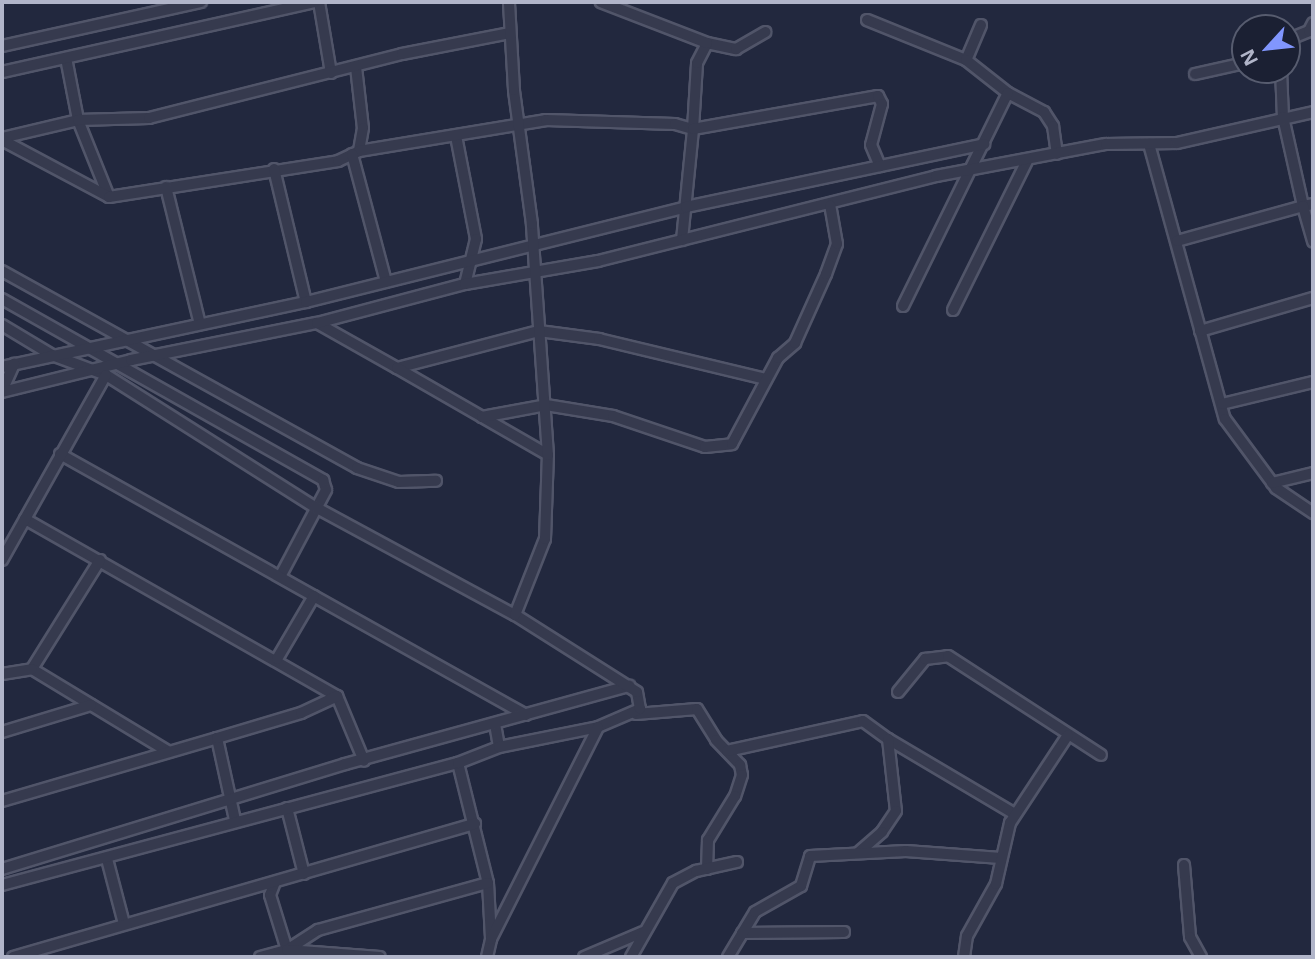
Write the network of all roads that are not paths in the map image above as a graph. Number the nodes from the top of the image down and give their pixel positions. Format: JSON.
{"nodes":[{"id":1,"x":201,"y":2,"type":"edge"},
{"id":2,"x":316,"y":2,"type":"edge"},
{"id":3,"x":509,"y":2,"type":"edge"},
{"id":4,"x":601,"y":2,"type":"edge"},
{"id":5,"x":867,"y":20,"type":"dead end"},
{"id":6,"x":1313,"y":23,"type":"edge"},
{"id":7,"x":981,"y":26,"type":"dead end"},
{"id":8,"x":765,"y":32,"type":"dead end"},
{"id":9,"x":510,"y":33,"type":"junction"},
{"id":10,"x":1301,"y":35,"type":"edge"},
{"id":11,"x":707,"y":43,"type":"junction"},
{"id":12,"x":2,"y":46,"type":"edge"},
{"id":13,"x":66,"y":58,"type":"junction"},
{"id":14,"x":966,"y":60,"type":"junction"},
{"id":15,"x":1231,"y":66,"type":"edge"},
{"id":16,"x":356,"y":67,"type":"junction"},
{"id":17,"x":2,"y":72,"type":"edge"},
{"id":18,"x":331,"y":73,"type":"junction"},
{"id":19,"x":1195,"y":74,"type":"dead end"},
{"id":20,"x":1282,"y":84,"type":"edge"},
{"id":21,"x":1008,"y":93,"type":"junction"},
{"id":22,"x":1313,"y":112,"type":"edge"},
{"id":23,"x":1283,"y":117,"type":"junction"},
{"id":24,"x":78,"y":120,"type":"junction"},
{"id":25,"x":521,"y":125,"type":"junction"},
{"id":26,"x":693,"y":130,"type":"junction"},
{"id":27,"x":456,"y":136,"type":"junction"},
{"id":28,"x":2,"y":139,"type":"edge"},
{"id":29,"x":984,"y":144,"type":"junction"},
{"id":30,"x":1149,"y":144,"type":"junction"},
{"id":31,"x":356,"y":153,"type":"junction"},
{"id":32,"x":1057,"y":154,"type":"junction"},
{"id":33,"x":1027,"y":161,"type":"junction"},
{"id":34,"x":880,"y":166,"type":"junction"},
{"id":35,"x":274,"y":169,"type":"junction"},
{"id":36,"x":972,"y":171,"type":"junction"},
{"id":37,"x":166,"y":187,"type":"junction"},
{"id":38,"x":108,"y":197,"type":"junction"},
{"id":39,"x":1308,"y":205,"type":"edge"},
{"id":40,"x":830,"y":206,"type":"junction"},
{"id":41,"x":686,"y":207,"type":"junction"},
{"id":42,"x":682,"y":240,"type":"junction"},
{"id":43,"x":1177,"y":241,"type":"junction"},
{"id":44,"x":1313,"y":242,"type":"edge"},
{"id":45,"x":534,"y":248,"type":"junction"},
{"id":46,"x":474,"y":259,"type":"junction"},
{"id":47,"x":2,"y":271,"type":"edge"},
{"id":48,"x":534,"y":271,"type":"junction"},
{"id":49,"x":386,"y":282,"type":"junction"},
{"id":50,"x":465,"y":284,"type":"junction"},
{"id":51,"x":1313,"y":298,"type":"edge"},
{"id":52,"x":2,"y":299,"type":"edge"},
{"id":53,"x":306,"y":302,"type":"junction"},
{"id":54,"x":903,"y":306,"type":"dead end"},
{"id":55,"x":953,"y":310,"type":"dead end"},
{"id":56,"x":317,"y":323,"type":"junction"},
{"id":57,"x":200,"y":324,"type":"junction"},
{"id":58,"x":2,"y":325,"type":"edge"},
{"id":59,"x":539,"y":331,"type":"junction"},
{"id":60,"x":1200,"y":331,"type":"junction"},
{"id":61,"x":127,"y":341,"type":"junction"},
{"id":62,"x":92,"y":349,"type":"junction"},
{"id":63,"x":52,"y":355,"type":"junction"},
{"id":64,"x":156,"y":356,"type":"junction"},
{"id":65,"x":14,"y":364,"type":"junction"},
{"id":66,"x":117,"y":364,"type":"junction"},
{"id":67,"x":2,"y":367,"type":"edge"},
{"id":68,"x":397,"y":368,"type":"junction"},
{"id":69,"x":92,"y":369,"type":"junction"},
{"id":70,"x":106,"y":375,"type":"junction"},
{"id":71,"x":766,"y":379,"type":"junction"},
{"id":72,"x":1313,"y":382,"type":"edge"},
{"id":73,"x":2,"y":392,"type":"edge"},
{"id":74,"x":1222,"y":404,"type":"junction"},
{"id":75,"x":546,"y":405,"type":"junction"},
{"id":76,"x":481,"y":417,"type":"junction"},
{"id":77,"x":60,"y":454,"type":"junction"},
{"id":78,"x":548,"y":455,"type":"junction"},
{"id":79,"x":1313,"y":473,"type":"edge"},
{"id":80,"x":436,"y":481,"type":"dead end"},
{"id":81,"x":1272,"y":483,"type":"junction"},
{"id":82,"x":315,"y":507,"type":"junction"},
{"id":83,"x":1313,"y":513,"type":"edge"},
{"id":84,"x":25,"y":519,"type":"junction"},
{"id":85,"x":2,"y":560,"type":"edge"},
{"id":86,"x":100,"y":560,"type":"junction"},
{"id":87,"x":280,"y":577,"type":"junction"},
{"id":88,"x":314,"y":596,"type":"junction"},
{"id":89,"x":514,"y":615,"type":"junction"},
{"id":90,"x":277,"y":659,"type":"junction"},
{"id":91,"x":32,"y":669,"type":"junction"},
{"id":92,"x":2,"y":674,"type":"edge"},
{"id":93,"x":629,"y":686,"type":"junction"},
{"id":94,"x":898,"y":692,"type":"dead end"},
{"id":95,"x":337,"y":696,"type":"junction"},
{"id":96,"x":91,"y":705,"type":"junction"},
{"id":97,"x":636,"y":714,"type":"junction"},
{"id":98,"x":526,"y":715,"type":"junction"},
{"id":99,"x":495,"y":724,"type":"junction"},
{"id":100,"x":598,"y":727,"type":"junction"},
{"id":101,"x":2,"y":732,"type":"edge"},
{"id":102,"x":1068,"y":734,"type":"junction"},
{"id":103,"x":217,"y":738,"type":"junction"},
{"id":104,"x":888,"y":739,"type":"junction"},
{"id":105,"x":499,"y":747,"type":"junction"},
{"id":106,"x":727,"y":751,"type":"junction"},
{"id":107,"x":169,"y":752,"type":"junction"},
{"id":108,"x":1101,"y":755,"type":"dead end"},
{"id":109,"x":363,"y":761,"type":"junction"},
{"id":110,"x":458,"y":763,"type":"junction"},
{"id":111,"x":231,"y":799,"type":"junction"},
{"id":112,"x":2,"y":802,"type":"edge"},
{"id":113,"x":287,"y":808,"type":"junction"},
{"id":114,"x":1015,"y":814,"type":"junction"},
{"id":115,"x":235,"y":820,"type":"junction"},
{"id":116,"x":475,"y":824,"type":"junction"},
{"id":117,"x":858,"y":853,"type":"junction"},
{"id":118,"x":1001,"y":858,"type":"junction"},
{"id":119,"x":107,"y":859,"type":"junction"},
{"id":120,"x":737,"y":862,"type":"dead end"},
{"id":121,"x":1184,"y":866,"type":"dead end"},
{"id":122,"x":2,"y":869,"type":"edge"},
{"id":123,"x":707,"y":869,"type":"junction"},
{"id":124,"x":304,"y":874,"type":"junction"},
{"id":125,"x":275,"y":882,"type":"junction"},
{"id":126,"x":488,"y":883,"type":"junction"},
{"id":127,"x":2,"y":885,"type":"edge"},
{"id":128,"x":124,"y":924,"type":"junction"},
{"id":129,"x":643,"y":932,"type":"junction"},
{"id":130,"x":844,"y":932,"type":"dead end"},
{"id":131,"x":742,"y":933,"type":"junction"},
{"id":132,"x":491,"y":939,"type":"junction"},
{"id":133,"x":287,"y":950,"type":"junction"},
{"id":134,"x":13,"y":957,"type":"edge"},
{"id":135,"x":260,"y":957,"type":"edge"},
{"id":136,"x":380,"y":957,"type":"edge"},
{"id":137,"x":487,"y":957,"type":"edge"},
{"id":138,"x":584,"y":957,"type":"edge"},
{"id":139,"x":631,"y":957,"type":"edge"},
{"id":140,"x":728,"y":957,"type":"edge"},
{"id":141,"x":964,"y":957,"type":"edge"},
{"id":142,"x":1201,"y":957,"type":"edge"}],
"edges":[{"from":1,"to":12,"type":"street"},
{"from":2,"to":13,"type":"street"},
{"from":2,"to":18,"type":"street"},
{"from":3,"to":9,"type":"street"},
{"from":4,"to":11,"type":"street"},
{"from":5,"to":14,"type":"street"},
{"from":6,"to":10,"type":"street"},
{"from":7,"to":14,"type":"street"},
{"from":8,"to":11,"type":"street"},
{"from":9,"to":16,"type":"street"},
{"from":9,"to":25,"type":"street"},
{"from":11,"to":26,"type":"street"},
{"from":13,"to":17,"type":"street"},
{"from":13,"to":24,"type":"street"},
{"from":14,"to":21,"type":"street"},
{"from":15,"to":19,"type":"street"},
{"from":16,"to":18,"type":"street"},
{"from":16,"to":31,"type":"street"},
{"from":18,"to":24,"type":"street"},
{"from":20,"to":23,"type":"street"},
{"from":21,"to":29,"type":"street"},
{"from":21,"to":32,"type":"street"},
{"from":22,"to":23,"type":"street"},
{"from":23,"to":30,"type":"street"},
{"from":23,"to":39,"type":"street"},
{"from":24,"to":28,"type":"street"},
{"from":24,"to":38,"type":"street"},
{"from":25,"to":26,"type":"street"},
{"from":25,"to":27,"type":"street"},
{"from":25,"to":45,"type":"street"},
{"from":26,"to":34,"type":"street"},
{"from":26,"to":41,"type":"street"},
{"from":27,"to":31,"type":"street"},
{"from":27,"to":46,"type":"street"},
{"from":28,"to":38,"type":"street"},
{"from":29,"to":34,"type":"street"},
{"from":29,"to":36,"type":"street"},
{"from":30,"to":32,"type":"street"},
{"from":30,"to":43,"type":"street"},
{"from":31,"to":35,"type":"street"},
{"from":31,"to":49,"type":"street"},
{"from":32,"to":33,"type":"street"},
{"from":33,"to":36,"type":"street"},
{"from":33,"to":55,"type":"street"},
{"from":34,"to":41,"type":"street"},
{"from":35,"to":37,"type":"street"},
{"from":35,"to":53,"type":"street"},
{"from":36,"to":40,"type":"street"},
{"from":36,"to":54,"type":"street"},
{"from":37,"to":38,"type":"street"},
{"from":37,"to":57,"type":"street"},
{"from":39,"to":43,"type":"street"},
{"from":39,"to":44,"type":"street"},
{"from":40,"to":42,"type":"street"},
{"from":40,"to":71,"type":"street"},
{"from":41,"to":42,"type":"street"},
{"from":41,"to":45,"type":"street"},
{"from":42,"to":48,"type":"street"},
{"from":43,"to":60,"type":"street"},
{"from":45,"to":46,"type":"street"},
{"from":45,"to":48,"type":"street"},
{"from":46,"to":49,"type":"street"},
{"from":46,"to":50,"type":"street"},
{"from":47,"to":61,"type":"street"},
{"from":48,"to":50,"type":"street"},
{"from":48,"to":59,"type":"street"},
{"from":49,"to":53,"type":"street"},
{"from":50,"to":56,"type":"street"},
{"from":51,"to":60,"type":"street"},
{"from":52,"to":62,"type":"street"},
{"from":53,"to":57,"type":"street"},
{"from":56,"to":64,"type":"street"},
{"from":56,"to":68,"type":"street"},
{"from":57,"to":61,"type":"street"},
{"from":58,"to":63,"type":"street"},
{"from":59,"to":68,"type":"street"},
{"from":59,"to":71,"type":"street"},
{"from":59,"to":75,"type":"street"},
{"from":60,"to":74,"type":"street"},
{"from":61,"to":62,"type":"street"},
{"from":61,"to":64,"type":"street"},
{"from":62,"to":63,"type":"street"},
{"from":62,"to":66,"type":"street"},
{"from":63,"to":65,"type":"street"},
{"from":63,"to":69,"type":"street"},
{"from":64,"to":66,"type":"street"},
{"from":64,"to":80,"type":"street"},
{"from":65,"to":67,"type":"street"},
{"from":65,"to":73,"type":"street"},
{"from":66,"to":69,"type":"street"},
{"from":66,"to":82,"type":"street"},
{"from":68,"to":76,"type":"street"},
{"from":69,"to":70,"type":"street"},
{"from":69,"to":73,"type":"street"},
{"from":70,"to":77,"type":"street"},
{"from":70,"to":82,"type":"street"},
{"from":71,"to":75,"type":"street"},
{"from":72,"to":74,"type":"street"},
{"from":74,"to":81,"type":"street"},
{"from":75,"to":76,"type":"street"},
{"from":75,"to":78,"type":"street"},
{"from":76,"to":78,"type":"street"},
{"from":77,"to":84,"type":"street"},
{"from":77,"to":87,"type":"street"},
{"from":78,"to":89,"type":"street"},
{"from":79,"to":81,"type":"street"},
{"from":81,"to":83,"type":"street"},
{"from":82,"to":87,"type":"street"},
{"from":82,"to":89,"type":"street"},
{"from":84,"to":85,"type":"street"},
{"from":84,"to":86,"type":"street"},
{"from":86,"to":90,"type":"street"},
{"from":86,"to":91,"type":"street"},
{"from":87,"to":88,"type":"street"},
{"from":88,"to":90,"type":"street"},
{"from":88,"to":98,"type":"street"},
{"from":89,"to":93,"type":"street"},
{"from":90,"to":95,"type":"street"},
{"from":91,"to":92,"type":"street"},
{"from":91,"to":96,"type":"street"},
{"from":93,"to":97,"type":"street"},
{"from":93,"to":98,"type":"street"},
{"from":94,"to":102,"type":"street"},
{"from":95,"to":103,"type":"street"},
{"from":95,"to":109,"type":"street"},
{"from":96,"to":101,"type":"street"},
{"from":96,"to":107,"type":"street"},
{"from":97,"to":100,"type":"street"},
{"from":97,"to":106,"type":"street"},
{"from":98,"to":99,"type":"street"},
{"from":99,"to":105,"type":"street"},
{"from":99,"to":109,"type":"street"},
{"from":100,"to":105,"type":"street"},
{"from":100,"to":132,"type":"street"},
{"from":102,"to":108,"type":"street"},
{"from":102,"to":114,"type":"street"},
{"from":103,"to":107,"type":"street"},
{"from":103,"to":111,"type":"street"},
{"from":104,"to":106,"type":"street"},
{"from":104,"to":114,"type":"street"},
{"from":104,"to":117,"type":"street"},
{"from":105,"to":110,"type":"street"},
{"from":106,"to":123,"type":"street"},
{"from":107,"to":112,"type":"street"},
{"from":109,"to":111,"type":"street"},
{"from":110,"to":113,"type":"street"},
{"from":110,"to":116,"type":"street"},
{"from":111,"to":115,"type":"street"},
{"from":111,"to":122,"type":"street"},
{"from":113,"to":115,"type":"street"},
{"from":113,"to":124,"type":"street"},
{"from":114,"to":118,"type":"street"},
{"from":115,"to":119,"type":"street"},
{"from":116,"to":124,"type":"street"},
{"from":116,"to":126,"type":"street"},
{"from":117,"to":118,"type":"street"},
{"from":117,"to":131,"type":"street"},
{"from":118,"to":141,"type":"street"},
{"from":119,"to":127,"type":"street"},
{"from":119,"to":128,"type":"street"},
{"from":120,"to":123,"type":"street"},
{"from":121,"to":142,"type":"street"},
{"from":123,"to":129,"type":"street"},
{"from":124,"to":125,"type":"street"},
{"from":125,"to":128,"type":"street"},
{"from":125,"to":133,"type":"street"},
{"from":126,"to":132,"type":"street"},
{"from":126,"to":133,"type":"street"},
{"from":128,"to":134,"type":"street"},
{"from":129,"to":138,"type":"street"},
{"from":129,"to":139,"type":"street"},
{"from":130,"to":131,"type":"street"},
{"from":131,"to":140,"type":"street"},
{"from":132,"to":137,"type":"street"},
{"from":133,"to":135,"type":"street"},
{"from":133,"to":136,"type":"street"}]}
